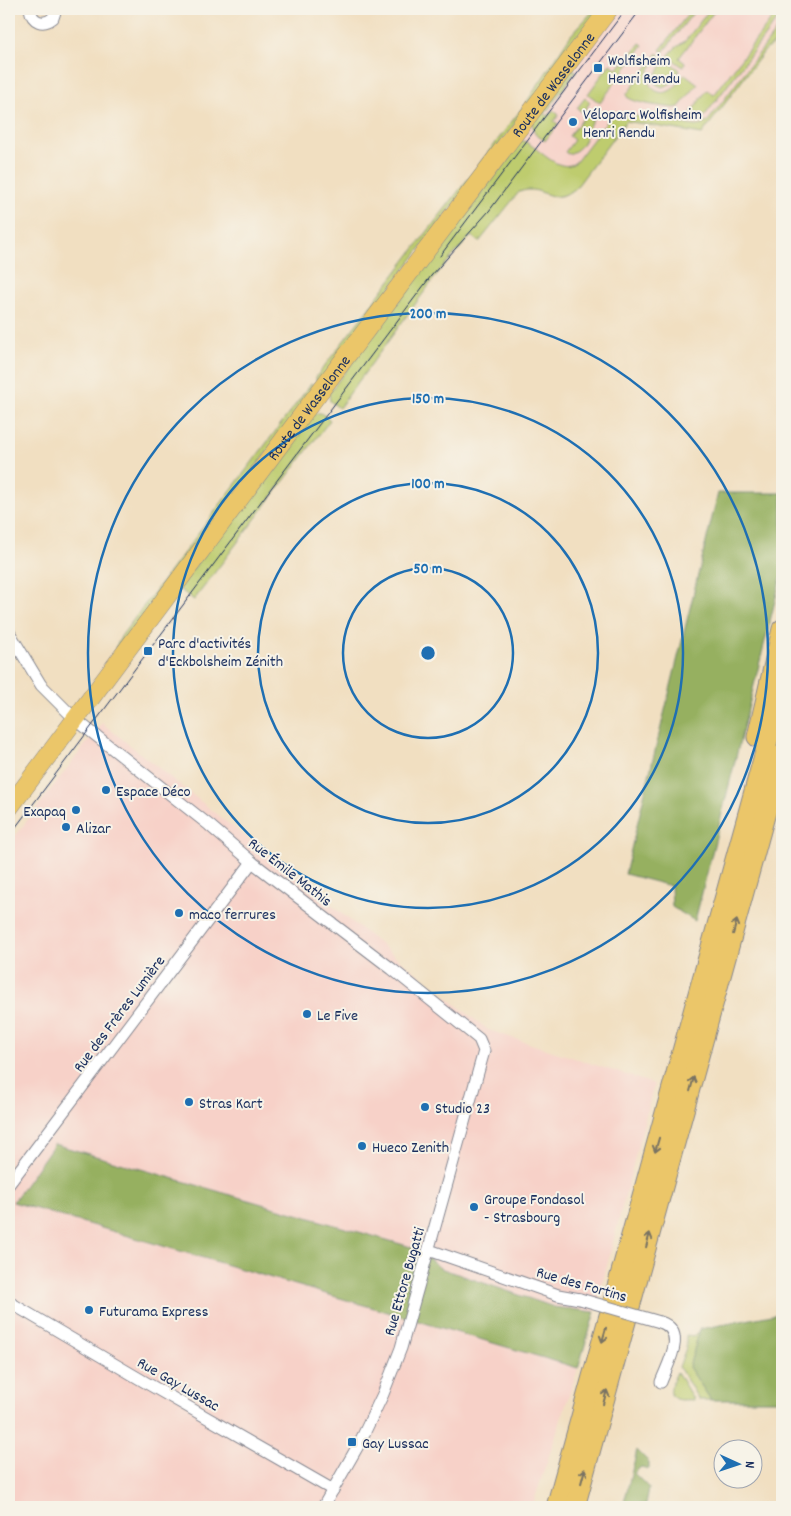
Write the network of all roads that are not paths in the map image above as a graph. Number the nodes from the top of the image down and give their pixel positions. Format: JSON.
{"nodes":[{"id":1,"x":30,"y":9,"type":"edge"},
{"id":2,"x":56,"y":9,"type":"edge"},
{"id":3,"x":609,"y":9,"type":"edge"},
{"id":4,"x":782,"y":629,"type":"edge"},
{"id":5,"x":9,"y":632,"type":"edge"},
{"id":6,"x":782,"y":690,"type":"edge"},
{"id":7,"x":75,"y":719,"type":"junction"},
{"id":8,"x":782,"y":754,"type":"edge"},
{"id":9,"x":779,"y":769,"type":"edge"},
{"id":10,"x":9,"y":808,"type":"edge"},
{"id":11,"x":252,"y":862,"type":"junction"},
{"id":12,"x":706,"y":968,"type":"junction"},
{"id":13,"x":484,"y":1051,"type":"joint"},
{"id":14,"x":9,"y":1184,"type":"edge"},
{"id":15,"x":429,"y":1250,"type":"junction"},
{"id":16,"x":9,"y":1302,"type":"edge"},
{"id":17,"x":661,"y":1382,"type":"dead end"},
{"id":18,"x":333,"y":1490,"type":"junction"},
{"id":19,"x":323,"y":1507,"type":"edge"},
{"id":20,"x":556,"y":1507,"type":"edge"},
{"id":21,"x":574,"y":1507,"type":"edge"}],
"edges":[{"from":1,"to":2,"type":"street"},
{"from":3,"to":7,"type":"main road","name":"Route de Wasselonne"},
{"from":4,"to":12,"type":"highway"},
{"from":5,"to":7,"type":"street","name":"Rue Émile Mathis"},
{"from":6,"to":12,"type":"highway"},
{"from":7,"to":10,"type":"main road","name":"Route de Wasselonne"},
{"from":7,"to":11,"type":"street","name":"Rue Émile Mathis"},
{"from":8,"to":9,"type":"highway"},
{"from":21,"to":9,"type":"highway","one_way":true},
{"from":11,"to":13,"type":"street","name":"Rue Émile Mathis"},
{"from":11,"to":14,"type":"street","name":"Rue des Frères Lumière"},
{"from":12,"to":20,"type":"highway","one_way":true},
{"from":13,"to":15,"type":"street","name":"Rue Ettore Bugatti"},
{"from":15,"to":17,"type":"street","name":"Rue des Fortins","bridge":true},
{"from":15,"to":18,"type":"street","name":"Rue Ettore Bugatti"},
{"from":16,"to":18,"type":"street","name":"Rue Gay Lussac"},
{"from":18,"to":19,"type":"street","name":"Rue Ettore Bugatti"}]}
